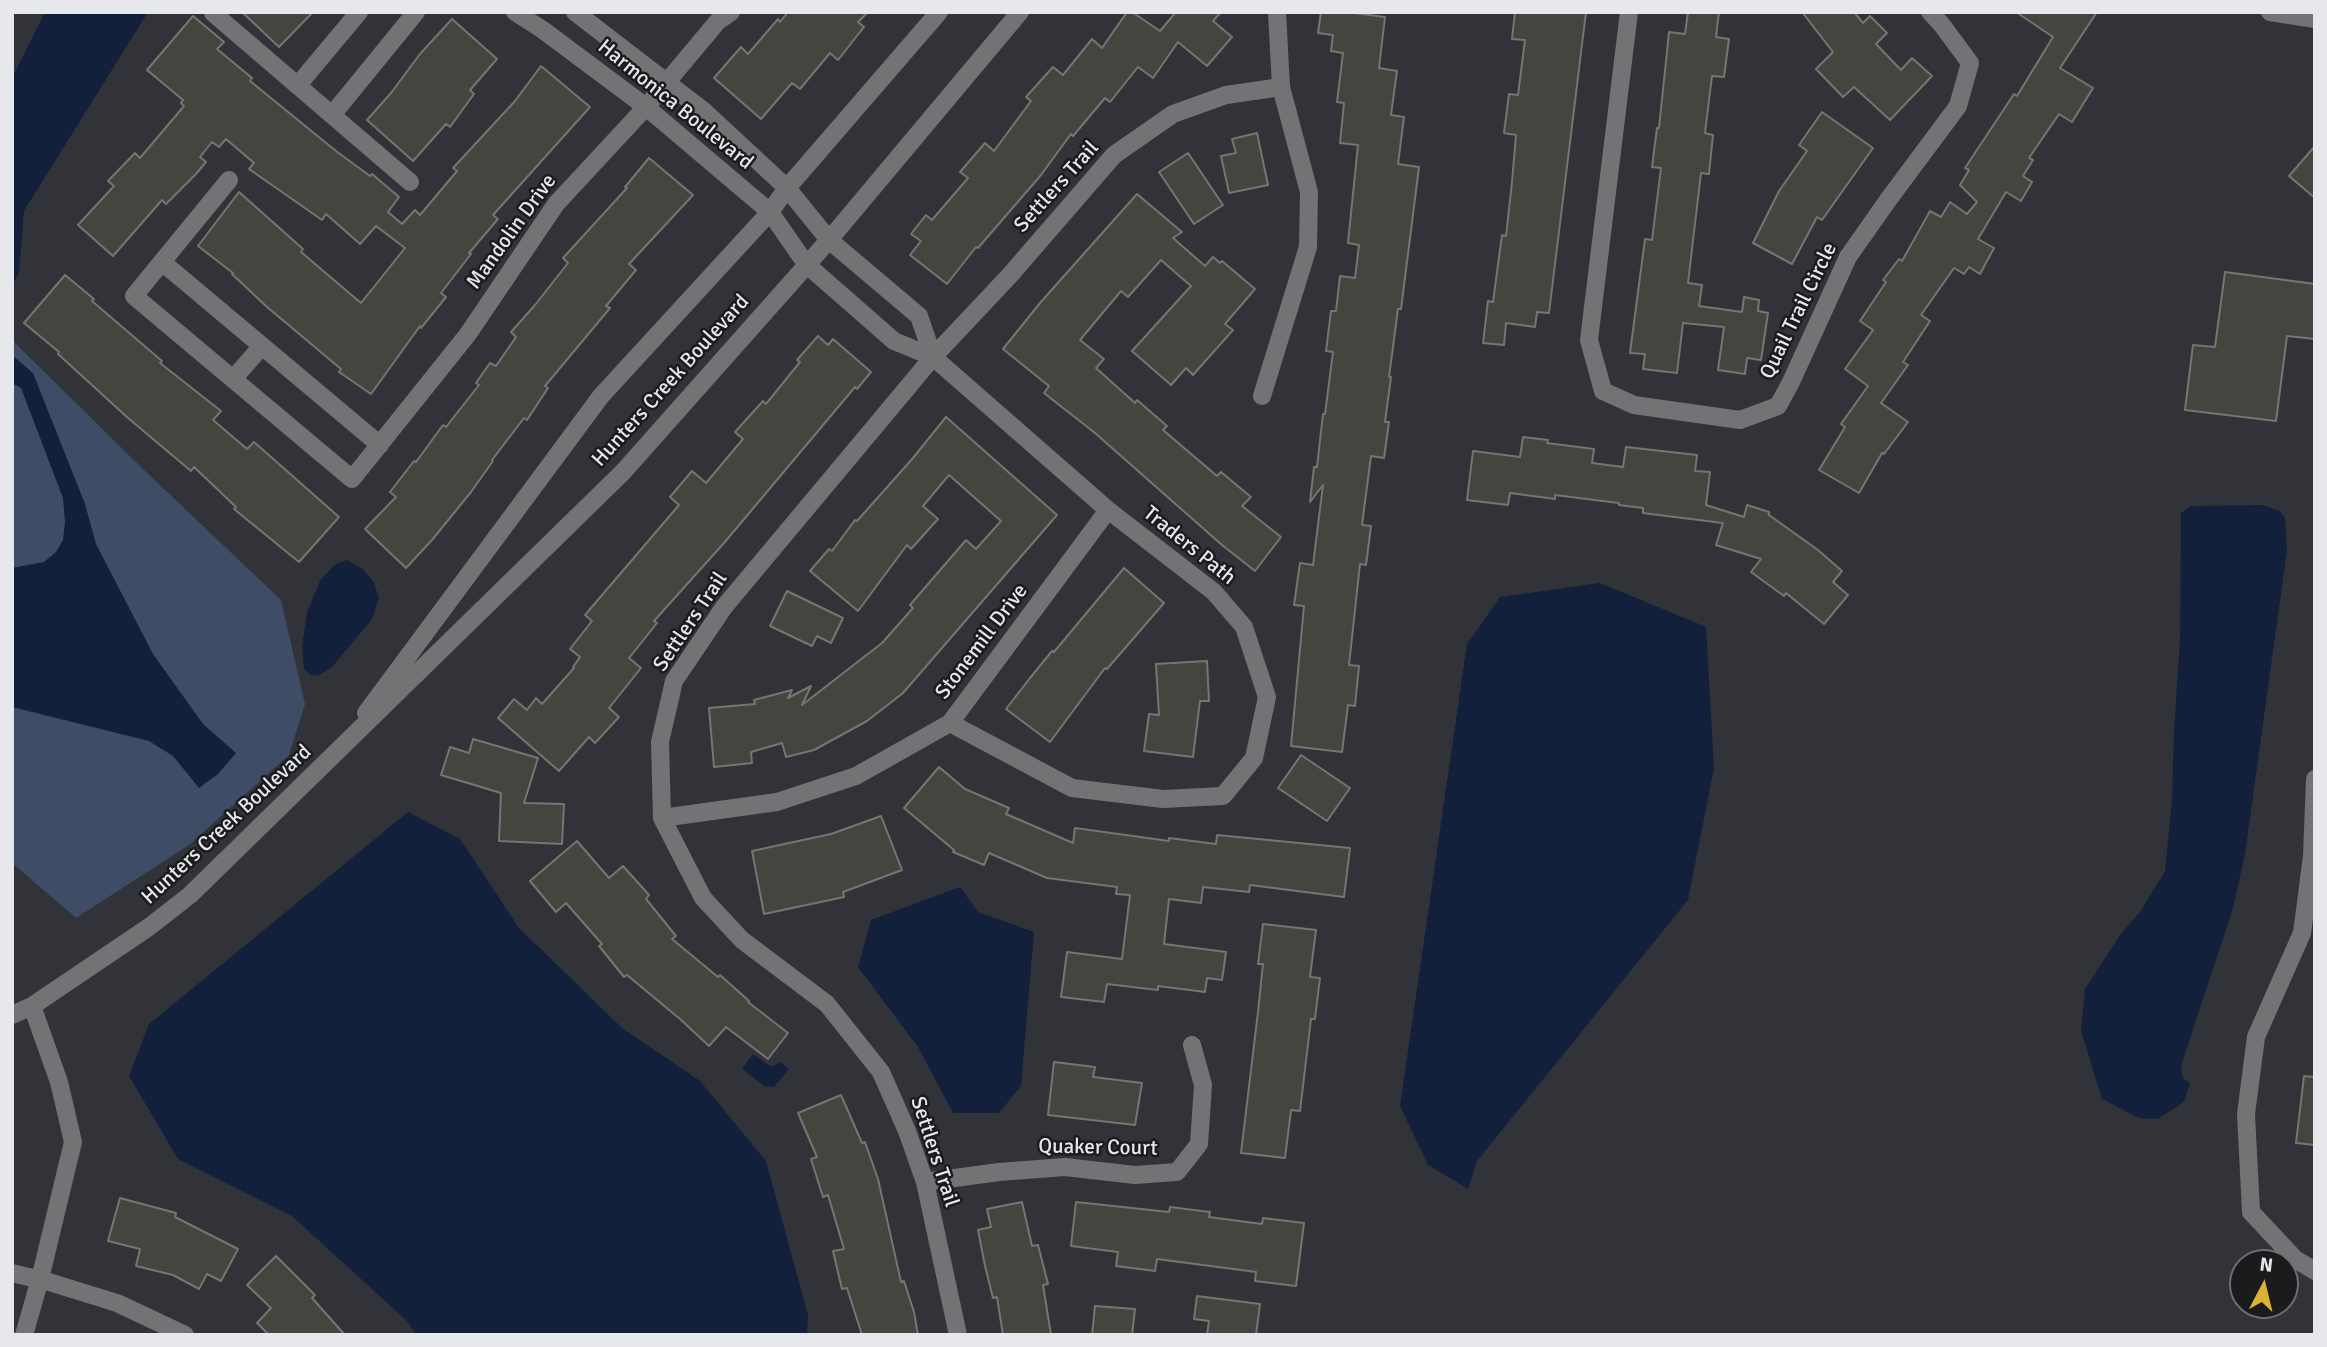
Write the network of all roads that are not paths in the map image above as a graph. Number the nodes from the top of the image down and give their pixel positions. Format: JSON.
{"nodes":[{"id":1,"x":359,"y":12,"type":"edge"},
{"id":2,"x":416,"y":12,"type":"edge"},
{"id":3,"x":515,"y":12,"type":"edge"},
{"id":4,"x":575,"y":12,"type":"edge"},
{"id":5,"x":939,"y":12,"type":"edge"},
{"id":6,"x":1020,"y":12,"type":"edge"},
{"id":7,"x":1277,"y":12,"type":"edge"},
{"id":8,"x":1629,"y":12,"type":"edge"},
{"id":9,"x":1930,"y":12,"type":"edge"},
{"id":10,"x":2270,"y":12,"type":"edge"},
{"id":11,"x":213,"y":13,"type":"edge"},
{"id":12,"x":723,"y":15,"type":"edge"},
{"id":13,"x":2315,"y":19,"type":"edge"},
{"id":14,"x":667,"y":82,"type":"junction"},
{"id":15,"x":298,"y":85,"type":"junction"},
{"id":16,"x":1281,"y":87,"type":"junction"},
{"id":17,"x":646,"y":107,"type":"junction"},
{"id":18,"x":332,"y":115,"type":"junction"},
{"id":19,"x":229,"y":180,"type":"dead end"},
{"id":20,"x":410,"y":182,"type":"dead end"},
{"id":21,"x":788,"y":188,"type":"junction"},
{"id":22,"x":769,"y":212,"type":"junction"},
{"id":23,"x":829,"y":240,"type":"junction"},
{"id":24,"x":162,"y":262,"type":"junction"},
{"id":25,"x":806,"y":264,"type":"junction"},
{"id":26,"x":262,"y":346,"type":"junction"},
{"id":27,"x":933,"y":357,"type":"junction"},
{"id":28,"x":233,"y":379,"type":"junction"},
{"id":29,"x":1262,"y":396,"type":"dead end"},
{"id":30,"x":380,"y":444,"type":"junction"},
{"id":31,"x":1108,"y":510,"type":"junction"},
{"id":32,"x":950,"y":723,"type":"junction"},
{"id":33,"x":332,"y":758,"type":"junction"},
{"id":34,"x":2315,"y":779,"type":"edge"},
{"id":35,"x":662,"y":818,"type":"junction"},
{"id":36,"x":33,"y":1006,"type":"junction"},
{"id":37,"x":12,"y":1015,"type":"edge"},
{"id":38,"x":1192,"y":1045,"type":"dead end"},
{"id":39,"x":925,"y":1182,"type":"junction"},
{"id":40,"x":2315,"y":1271,"type":"edge"},
{"id":41,"x":12,"y":1273,"type":"edge"},
{"id":42,"x":40,"y":1279,"type":"junction"},
{"id":43,"x":24,"y":1335,"type":"edge"},
{"id":44,"x":186,"y":1335,"type":"edge"},
{"id":45,"x":958,"y":1335,"type":"edge"}],
"edges":[{"from":1,"to":15,"type":"street"},
{"from":2,"to":18,"type":"street"},
{"from":3,"to":17,"type":"street","name":"Harmonica Boulevard"},
{"from":4,"to":14,"type":"street","name":"Harmonica Boulevard"},
{"from":5,"to":21,"type":"street","name":"Hunters Creek Boulevard"},
{"from":6,"to":23,"type":"street","name":"Hunters Creek Boulevard"},
{"from":7,"to":16,"type":"street"},
{"from":8,"to":9,"type":"street","name":"Quail Trail Circle"},
{"from":10,"to":13,"type":"street"},
{"from":11,"to":15,"type":"street"},
{"from":12,"to":14,"type":"street","name":"Mandolin Drive"},
{"from":14,"to":17,"type":"street","name":"Mandolin Drive"},
{"from":14,"to":21,"type":"street","name":"Harmonica Boulevard"},
{"from":15,"to":18,"type":"street"},
{"from":16,"to":27,"type":"street","name":"Settlers Trail"},
{"from":16,"to":29,"type":"street"},
{"from":17,"to":22,"type":"street","name":"Harmonica Boulevard"},
{"from":17,"to":30,"type":"street","name":"Mandolin Drive"},
{"from":18,"to":20,"type":"street"},
{"from":19,"to":24,"type":"street"},
{"from":21,"to":22,"type":"street","name":"Hunters Creek Boulevard"},
{"from":21,"to":23,"type":"street","name":"Traders Path"},
{"from":22,"to":25,"type":"street","name":"Traders Path"},
{"from":22,"to":33,"type":"street","name":"Hunters Creek Boulevard"},
{"from":23,"to":25,"type":"street","name":"Hunters Creek Boulevard"},
{"from":23,"to":27,"type":"street","name":"Traders Path"},
{"from":24,"to":26,"type":"street"},
{"from":24,"to":28,"type":"street","name":"Mandolin Drive"},
{"from":25,"to":27,"type":"street","name":"Traders Path"},
{"from":25,"to":33,"type":"street","name":"Hunters Creek Boulevard"},
{"from":26,"to":28,"type":"street"},
{"from":26,"to":30,"type":"street"},
{"from":27,"to":31,"type":"street","name":"Traders Path"},
{"from":27,"to":35,"type":"street","name":"Settlers Trail"},
{"from":28,"to":30,"type":"street","name":"Mandolin Drive"},
{"from":31,"to":32,"type":"street","name":"Stonemill Drive"},
{"from":31,"to":32,"type":"street","name":"Traders Path"},
{"from":32,"to":35,"type":"street","name":"Stonemill Drive"},
{"from":33,"to":36,"type":"street","name":"Hunters Creek Boulevard"},
{"from":34,"to":40,"type":"street"},
{"from":35,"to":39,"type":"street","name":"Settlers Trail"},
{"from":36,"to":37,"type":"street","name":"Hunters Creek Boulevard"},
{"from":36,"to":42,"type":"street"},
{"from":38,"to":39,"type":"street","name":"Quaker Court"},
{"from":39,"to":45,"type":"street","name":"Settlers Trail"},
{"from":41,"to":42,"type":"street"},
{"from":42,"to":43,"type":"street"},
{"from":42,"to":44,"type":"street"}]}
